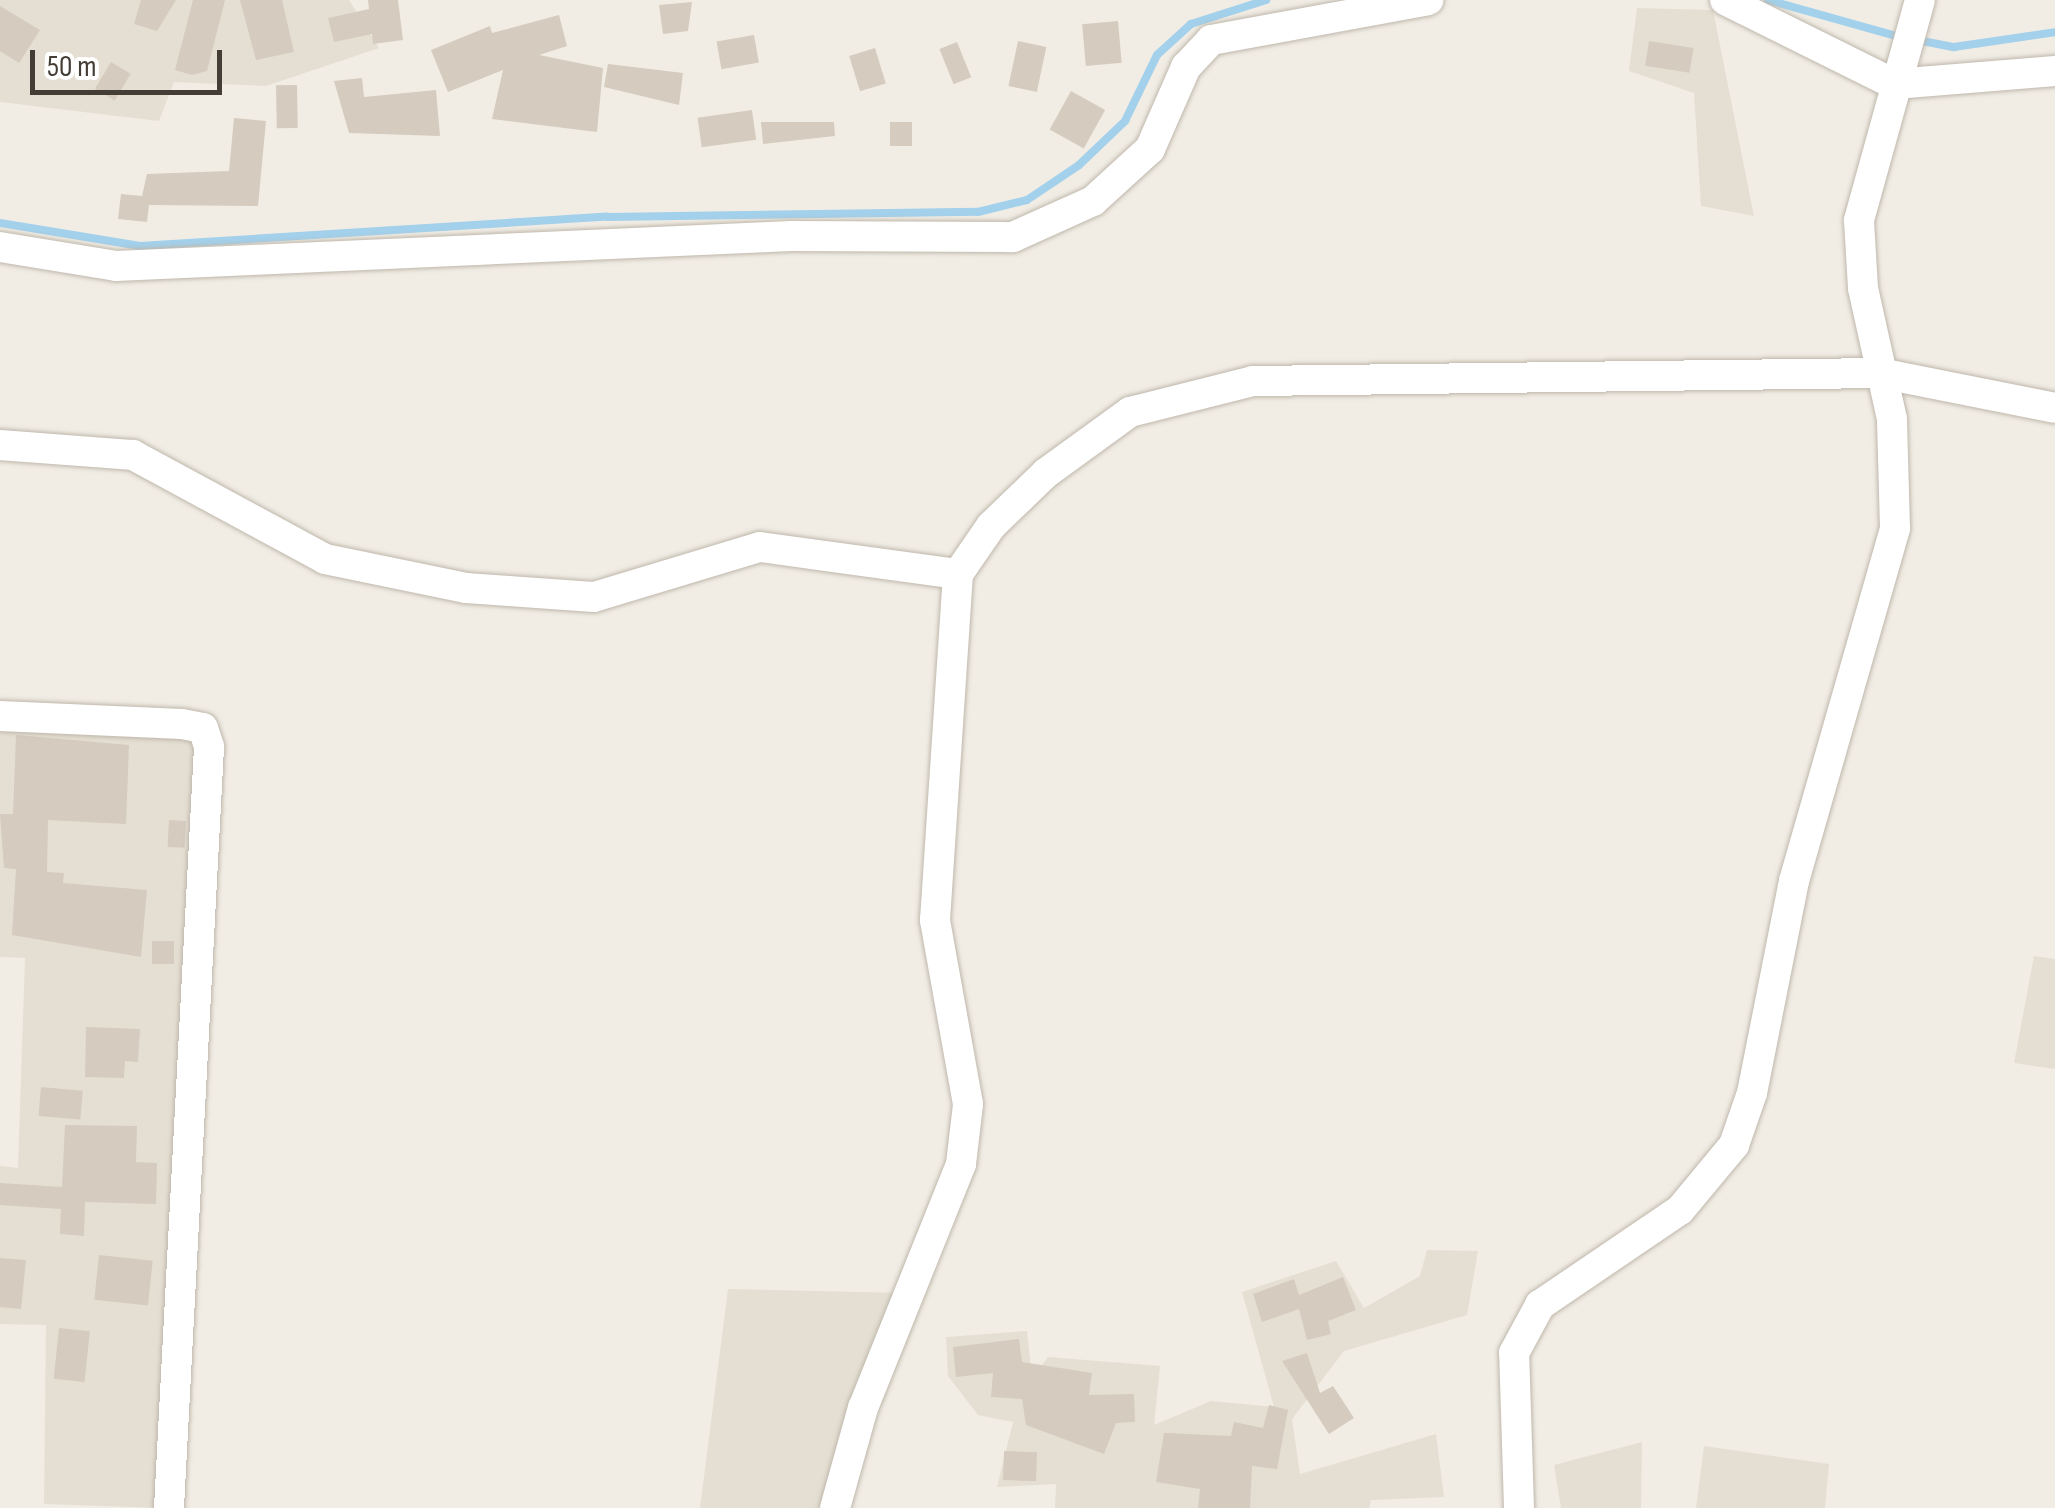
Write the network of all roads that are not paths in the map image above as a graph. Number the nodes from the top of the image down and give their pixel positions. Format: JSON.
{"nodes":[{"id":1,"x":1428,"y":0,"type":"edge"},
{"id":2,"x":1724,"y":0,"type":"edge"},
{"id":3,"x":1907,"y":42,"type":"edge"},
{"id":4,"x":2055,"y":71,"type":"edge"},
{"id":5,"x":0,"y":247,"type":"edge"},
{"id":6,"x":1879,"y":373,"type":"junction"},
{"id":7,"x":2055,"y":408,"type":"edge"},
{"id":8,"x":0,"y":445,"type":"edge"},
{"id":9,"x":958,"y":574,"type":"junction"},
{"id":10,"x":0,"y":716,"type":"edge"},
{"id":11,"x":169,"y":1508,"type":"edge"},
{"id":12,"x":834,"y":1508,"type":"edge"},
{"id":13,"x":1519,"y":1508,"type":"edge"}],
"edges":[{"from":1,"to":5,"type":"street"},
{"from":2,"to":3,"type":"street"},
{"from":3,"to":4,"type":"street"},
{"from":3,"to":6,"type":"street"},
{"from":6,"to":7,"type":"street"},
{"from":6,"to":9,"type":"street"},
{"from":6,"to":13,"type":"street"},
{"from":8,"to":9,"type":"street"},
{"from":9,"to":12,"type":"street"},
{"from":10,"to":11,"type":"street"}]}
